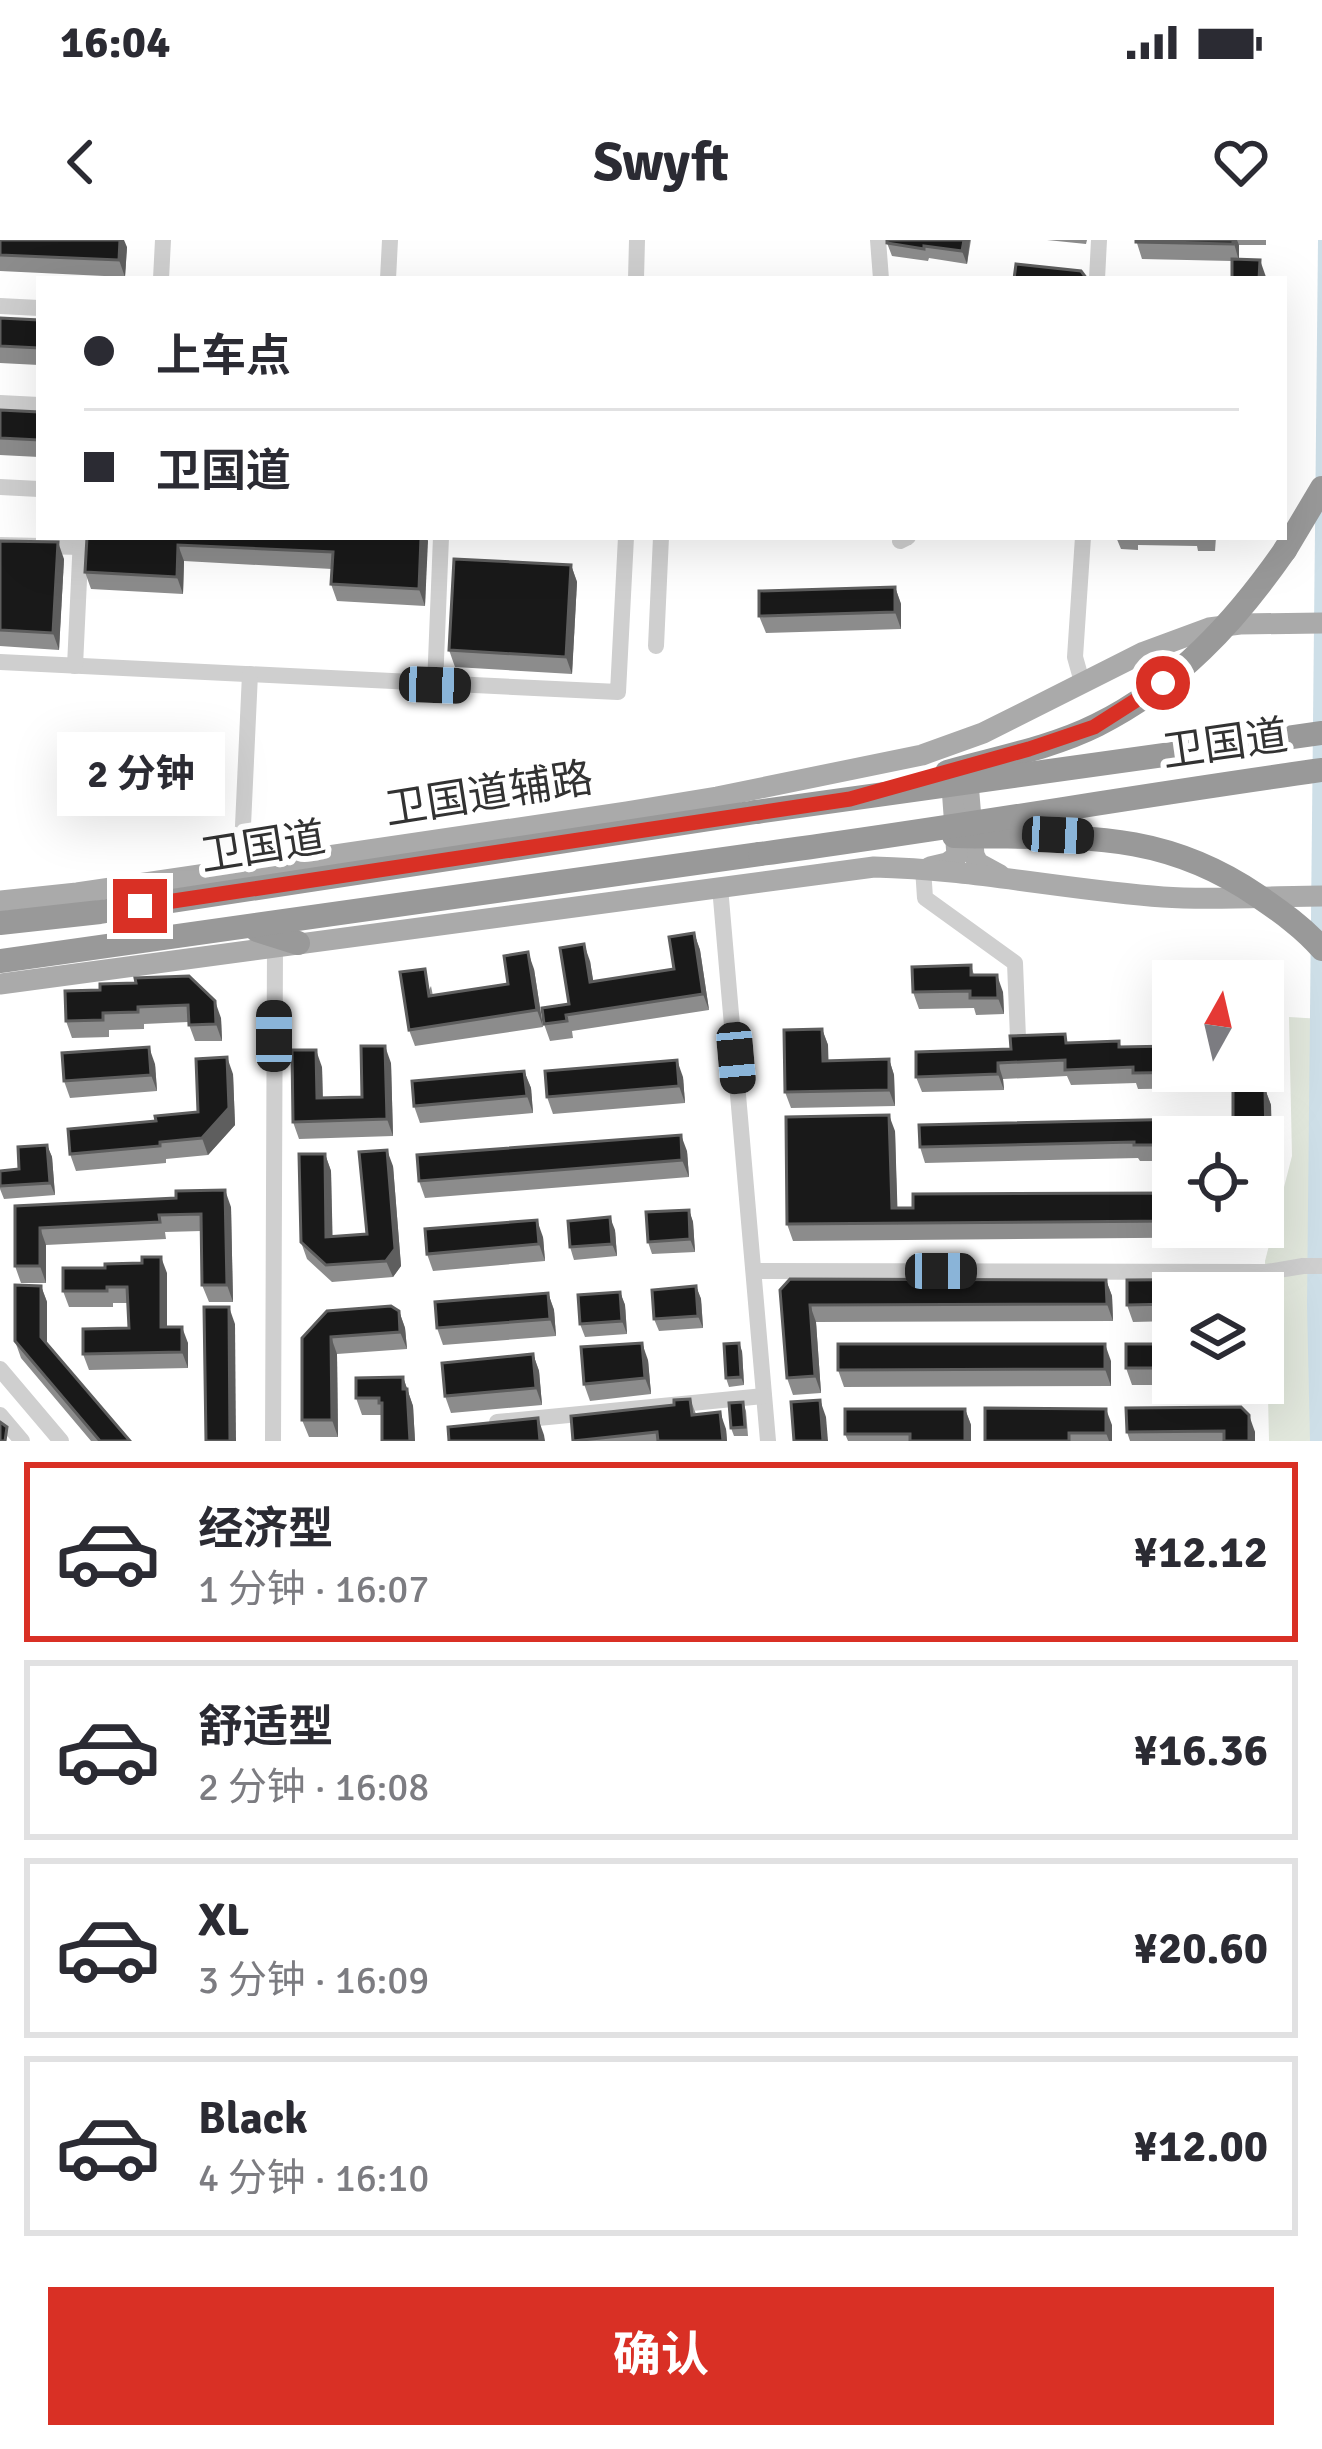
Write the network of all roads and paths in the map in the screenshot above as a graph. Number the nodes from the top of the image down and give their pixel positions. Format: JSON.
{"nodes":[{"id":1,"x":163,"y":240,"type":"edge"},
{"id":2,"x":390,"y":240,"type":"edge"},
{"id":3,"x":637,"y":240,"type":"edge"},
{"id":4,"x":878,"y":240,"type":"edge"},
{"id":5,"x":1099,"y":240,"type":"edge"},
{"id":6,"x":161,"y":276,"type":"edge"},
{"id":7,"x":388,"y":276,"type":"edge"},
{"id":8,"x":635,"y":276,"type":"edge"},
{"id":9,"x":881,"y":276,"type":"edge"},
{"id":10,"x":1097,"y":276,"type":"edge"},
{"id":11,"x":0,"y":306,"type":"edge"},
{"id":12,"x":36,"y":308,"type":"edge"},
{"id":13,"x":0,"y":403,"type":"edge"},
{"id":14,"x":36,"y":404,"type":"edge"},
{"id":15,"x":0,"y":487,"type":"edge"},
{"id":16,"x":36,"y":488,"type":"edge"},
{"id":17,"x":1322,"y":488,"type":"edge"},
{"id":18,"x":441,"y":540,"type":"edge"},
{"id":19,"x":626,"y":540,"type":"edge"},
{"id":20,"x":661,"y":540,"type":"edge"},
{"id":21,"x":1083,"y":540,"type":"edge"},
{"id":22,"x":81,"y":542,"type":"edge"},
{"id":23,"x":0,"y":545,"type":"edge"},
{"id":24,"x":623,"y":589,"type":"junction"},
{"id":25,"x":658,"y":591,"type":"junction"},
{"id":26,"x":1314,"y":622,"type":"edge"},
{"id":27,"x":656,"y":646,"type":"dead end"},
{"id":28,"x":0,"y":662,"type":"edge"},
{"id":29,"x":75,"y":666,"type":"junction"},
{"id":30,"x":250,"y":674,"type":"junction"},
{"id":31,"x":1082,"y":682,"type":"junction"},
{"id":32,"x":435,"y":685,"type":"junction"},
{"id":33,"x":983,"y":733,"type":"junction"},
{"id":34,"x":1322,"y":733,"type":"edge"},
{"id":35,"x":922,"y":754,"type":"junction"},
{"id":36,"x":1322,"y":770,"type":"edge"},
{"id":37,"x":850,"y":799,"type":"junction"},
{"id":38,"x":901,"y":835,"type":"junction"},
{"id":39,"x":923,"y":868,"type":"junction"},
{"id":40,"x":241,"y":869,"type":"junction"},
{"id":41,"x":1012,"y":880,"type":"junction"},
{"id":42,"x":292,"y":882,"type":"junction"},
{"id":43,"x":720,"y":887,"type":"junction"},
{"id":44,"x":208,"y":896,"type":"junction"},
{"id":45,"x":1312,"y":896,"type":"edge"},
{"id":46,"x":0,"y":901,"type":"edge"},
{"id":47,"x":0,"y":922,"type":"edge"},
{"id":48,"x":249,"y":928,"type":"junction"},
{"id":49,"x":286,"y":945,"type":"junction"},
{"id":50,"x":1322,"y":949,"type":"edge"},
{"id":51,"x":50,"y":956,"type":"junction"},
{"id":52,"x":0,"y":962,"type":"edge"},
{"id":53,"x":1,"y":984,"type":"edge"},
{"id":54,"x":1018,"y":1038,"type":"edge"},
{"id":55,"x":1322,"y":1266,"type":"edge"},
{"id":56,"x":755,"y":1271,"type":"junction"},
{"id":57,"x":0,"y":1370,"type":"edge"},
{"id":58,"x":764,"y":1396,"type":"junction"},
{"id":59,"x":0,"y":1415,"type":"edge"},
{"id":60,"x":475,"y":1425,"type":"edge"},
{"id":61,"x":22,"y":1441,"type":"edge"},
{"id":62,"x":62,"y":1441,"type":"edge"},
{"id":63,"x":273,"y":1441,"type":"edge"},
{"id":64,"x":768,"y":1441,"type":"edge"}],
"edges":[{"from":1,"to":6,"type":"street"},
{"from":2,"to":7,"type":"street"},
{"from":3,"to":8,"type":"street"},
{"from":4,"to":9,"type":"street"},
{"from":5,"to":10,"type":"street"},
{"from":11,"to":12,"type":"street"},
{"from":13,"to":14,"type":"street"},
{"from":15,"to":16,"type":"street"},
{"from":17,"to":37,"type":"highway","bridge":true},
{"from":18,"to":32,"type":"street"},
{"from":19,"to":24,"type":"street"},
{"from":20,"to":25,"type":"street"},
{"from":21,"to":31,"type":"street"},
{"from":22,"to":23,"type":"street"},
{"from":22,"to":29,"type":"street"},
{"from":24,"to":25,"type":"street"},
{"from":24,"to":32,"type":"street"},
{"from":25,"to":27,"type":"street"},
{"from":26,"to":31,"type":"main road"},
{"from":28,"to":29,"type":"street"},
{"from":29,"to":30,"type":"street"},
{"from":30,"to":32,"type":"street"},
{"from":30,"to":40,"type":"street"},
{"from":31,"to":33,"type":"main road"},
{"from":33,"to":35,"type":"main road","name":"卫国道辅路"},
{"from":33,"to":41,"type":"main road"},
{"from":34,"to":37,"type":"highway","name":"卫国道","bridge":true},
{"from":35,"to":39,"type":"main road"},
{"from":35,"to":40,"type":"main road","name":"卫国道辅路"},
{"from":36,"to":38,"type":"highway","name":"卫国道","bridge":true},
{"from":37,"to":42,"type":"highway","name":"卫国道","bridge":true},
{"from":38,"to":48,"type":"highway","name":"卫国道","bridge":true},
{"from":38,"to":50,"type":"highway","bridge":true},
{"from":39,"to":41,"type":"main road"},
{"from":39,"to":43,"type":"main road"},
{"from":39,"to":54,"type":"street"},
{"from":40,"to":42,"type":"highway"},
{"from":40,"to":44,"type":"main road"},
{"from":40,"to":46,"type":"main road","name":"卫国道辅路"},
{"from":41,"to":45,"type":"main road"},
{"from":42,"to":44,"type":"highway","name":"卫国道"},
{"from":43,"to":49,"type":"main road"},
{"from":43,"to":56,"type":"street"},
{"from":44,"to":47,"type":"highway","name":"卫国道"},
{"from":48,"to":49,"type":"highway"},
{"from":48,"to":51,"type":"highway","name":"卫国道"},
{"from":49,"to":53,"type":"main road"},
{"from":49,"to":63,"type":"street"},
{"from":51,"to":52,"type":"highway","name":"卫国道"},
{"from":51,"to":53,"type":"main road"},
{"from":55,"to":56,"type":"street"},
{"from":56,"to":58,"type":"street"},
{"from":57,"to":62,"type":"street"},
{"from":58,"to":60,"type":"street"},
{"from":58,"to":64,"type":"street"},
{"from":59,"to":61,"type":"street"}]}
